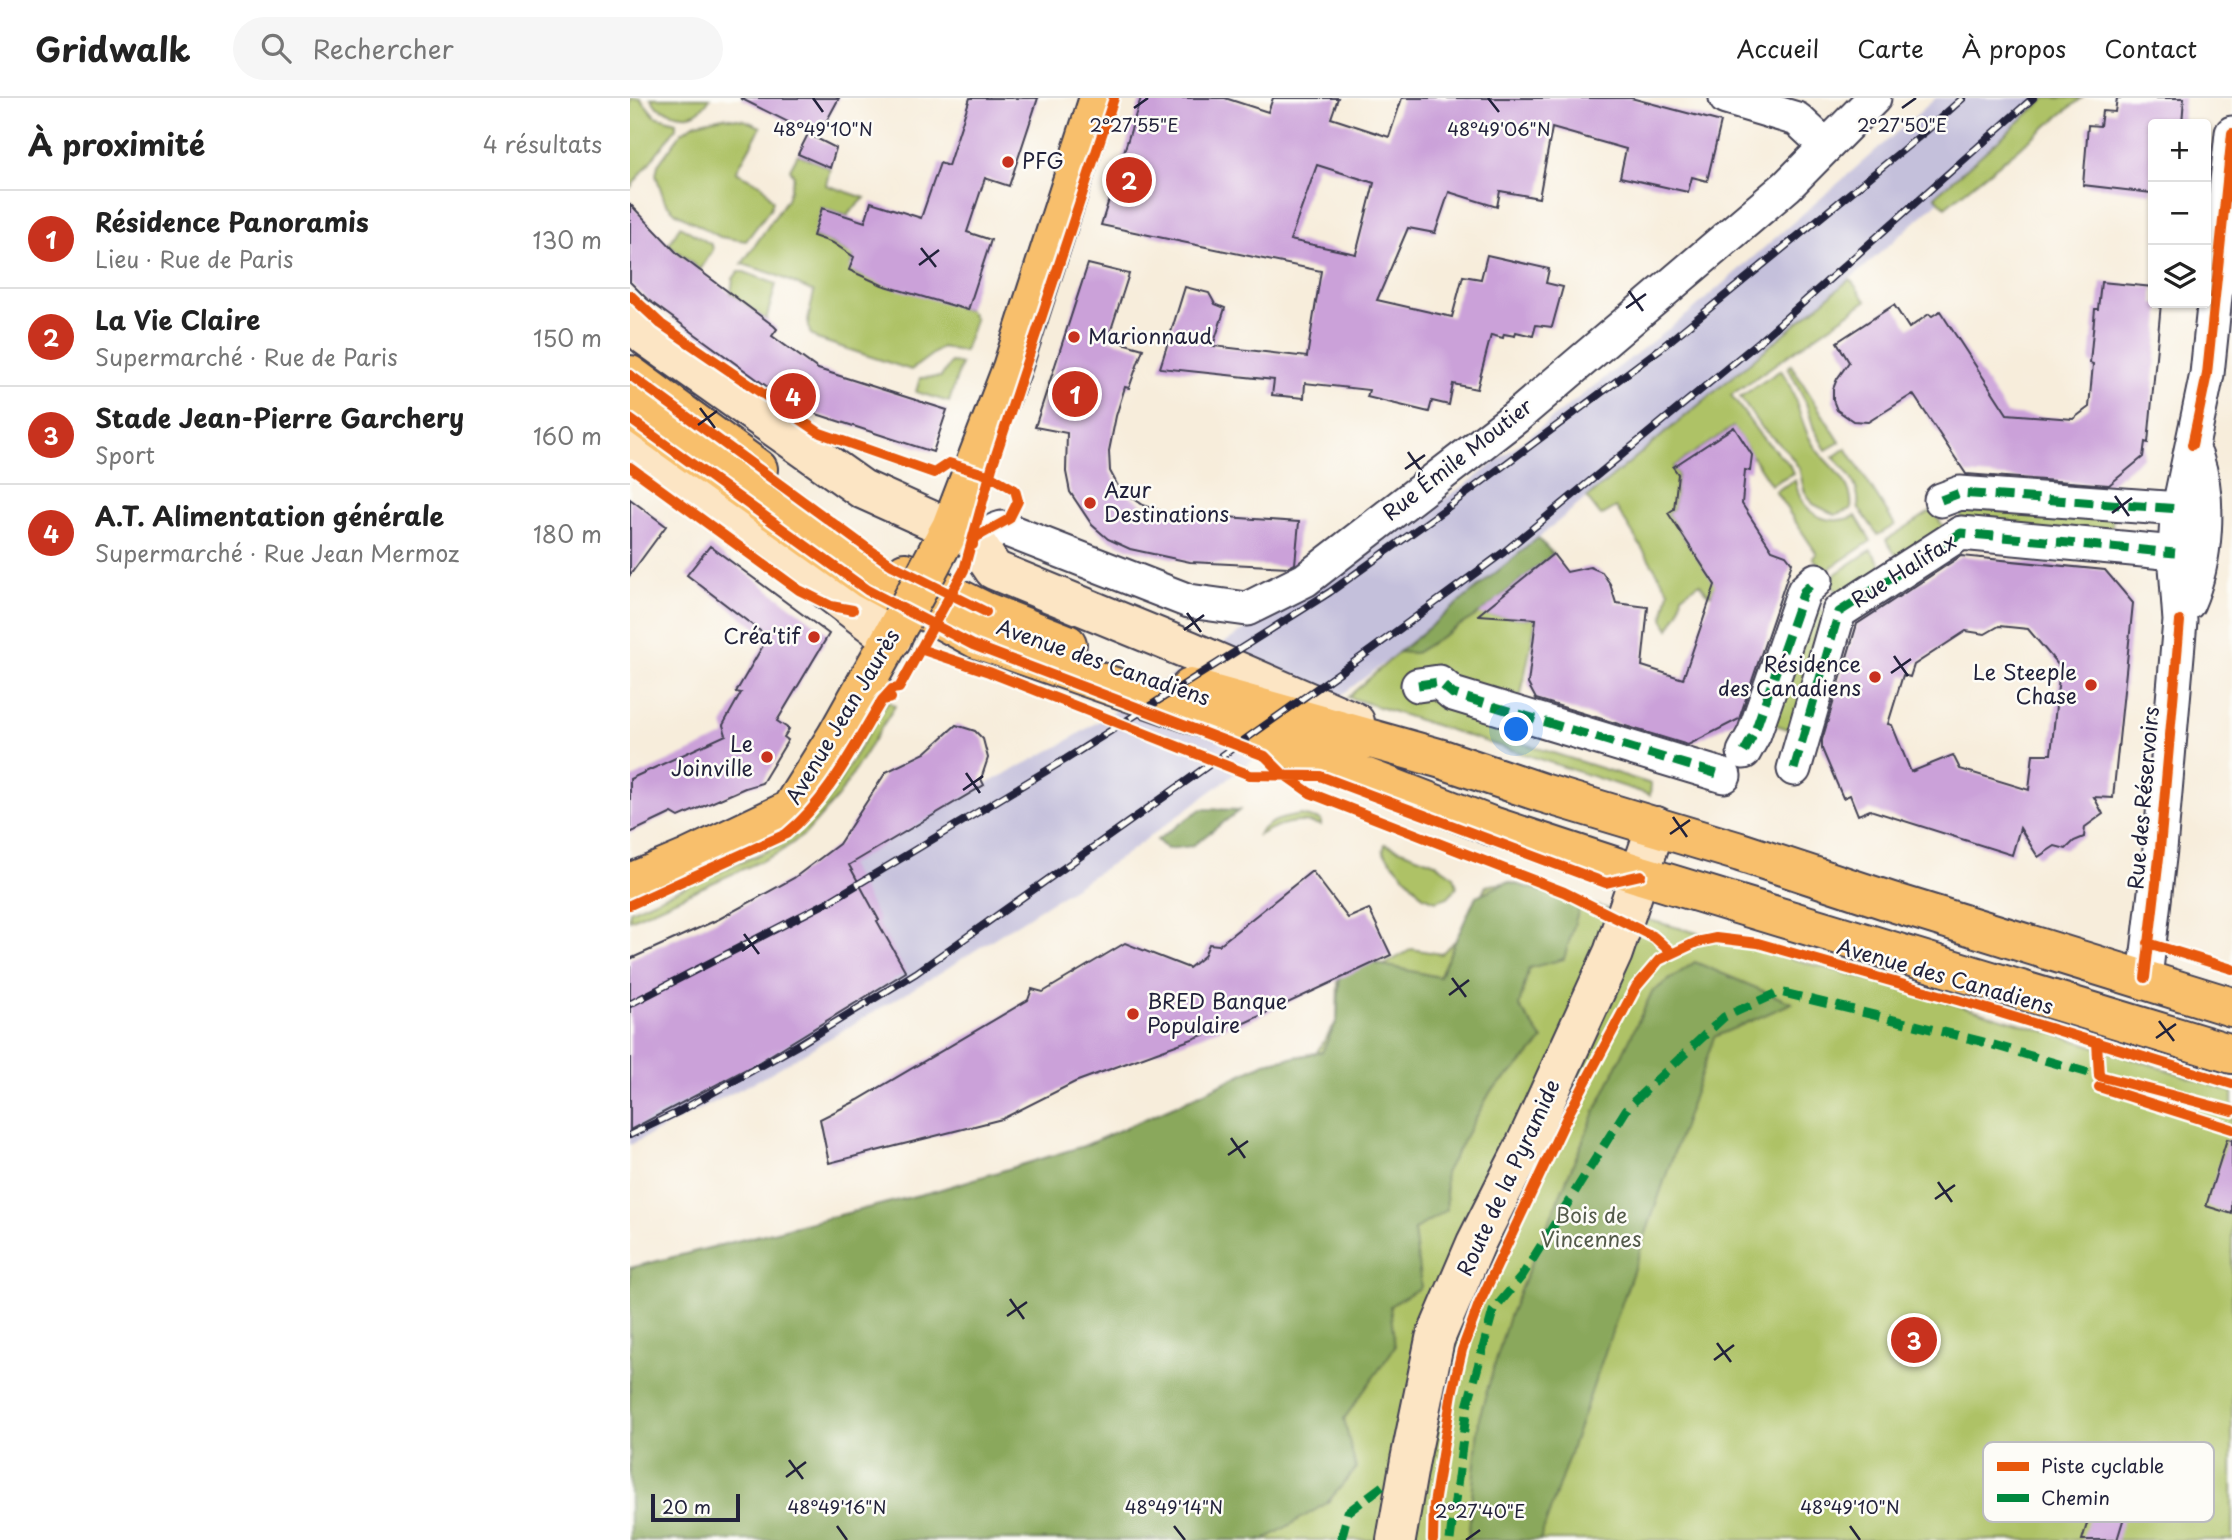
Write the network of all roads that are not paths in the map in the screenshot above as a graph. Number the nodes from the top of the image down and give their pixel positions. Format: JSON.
{"nodes":[{"id":1,"x":1099,"y":98,"type":"edge"},
{"id":2,"x":1726,"y":98,"type":"edge"},
{"id":3,"x":1874,"y":98,"type":"edge"},
{"id":4,"x":2232,"y":133,"type":"edge"},
{"id":5,"x":1825,"y":145,"type":"junction"},
{"id":6,"x":630,"y":321,"type":"edge"},
{"id":7,"x":630,"y":375,"type":"edge"},
{"id":8,"x":630,"y":409,"type":"edge"},
{"id":9,"x":630,"y":443,"type":"edge"},
{"id":10,"x":2192,"y":445,"type":"junction"},
{"id":11,"x":1941,"y":500,"type":"dead end"},
{"id":12,"x":2179,"y":509,"type":"junction"},
{"id":13,"x":954,"y":538,"type":"junction"},
{"id":14,"x":2175,"y":553,"type":"junction"},
{"id":15,"x":1816,"y":580,"type":"dead end"},
{"id":16,"x":2180,"y":621,"type":"junction"},
{"id":17,"x":897,"y":629,"type":"junction"},
{"id":18,"x":1418,"y":685,"type":"dead end"},
{"id":19,"x":1442,"y":759,"type":"junction"},
{"id":20,"x":1794,"y":769,"type":"dead end"},
{"id":21,"x":1656,"y":826,"type":"junction"},
{"id":22,"x":1641,"y":875,"type":"junction"},
{"id":23,"x":630,"y":883,"type":"edge"},
{"id":24,"x":2145,"y":978,"type":"junction"},
{"id":25,"x":2232,"y":1007,"type":"edge"},
{"id":26,"x":2232,"y":1054,"type":"edge"},
{"id":27,"x":1396,"y":1540,"type":"edge"}],
"edges":[{"from":1,"to":13,"type":"main road","name":"Avenue Jean Jaurès"},
{"from":2,"to":5,"type":"street"},
{"from":3,"to":5,"type":"street","name":"Rue Émile Moutier"},
{"from":4,"to":10,"type":"street","name":"Rue des Réservoirs"},
{"from":5,"to":13,"type":"street","name":"Rue Émile Moutier"},
{"from":6,"to":13,"type":"street"},
{"from":7,"to":19,"type":"main road","name":"Avenue des Canadiens"},
{"from":8,"to":22,"type":"main road","name":"Avenue des Canadiens"},
{"from":9,"to":17,"type":"street"},
{"from":10,"to":12,"type":"street","name":"Rue des Réservoirs"},
{"from":10,"to":16,"type":"street","name":"Rue des Réservoirs"},
{"from":11,"to":12,"type":"street","name":"Rue Halifax"},
{"from":12,"to":14,"type":"street","name":"Rue des Réservoirs"},
{"from":13,"to":17,"type":"main road","name":"Avenue Jean Jaurès","bridge":true},
{"from":13,"to":19,"type":"street"},
{"from":14,"to":16,"type":"street","name":"Rue des Réservoirs"},
{"from":14,"to":20,"type":"street","name":"Rue Halifax"},
{"from":15,"to":18,"type":"street"},
{"from":16,"to":24,"type":"street","name":"Rue des Réservoirs"},
{"from":17,"to":23,"type":"main road","name":"Avenue Jean Jaurès"},
{"from":19,"to":21,"type":"main road","name":"Avenue des Canadiens"},
{"from":21,"to":22,"type":"street","name":"Route de la Pyramide"},
{"from":21,"to":24,"type":"main road","name":"Avenue des Canadiens"},
{"from":22,"to":26,"type":"main road","name":"Avenue des Canadiens"},
{"from":22,"to":27,"type":"street","name":"Route de la Pyramide"},
{"from":24,"to":25,"type":"main road","name":"Avenue des Canadiens"}]}
